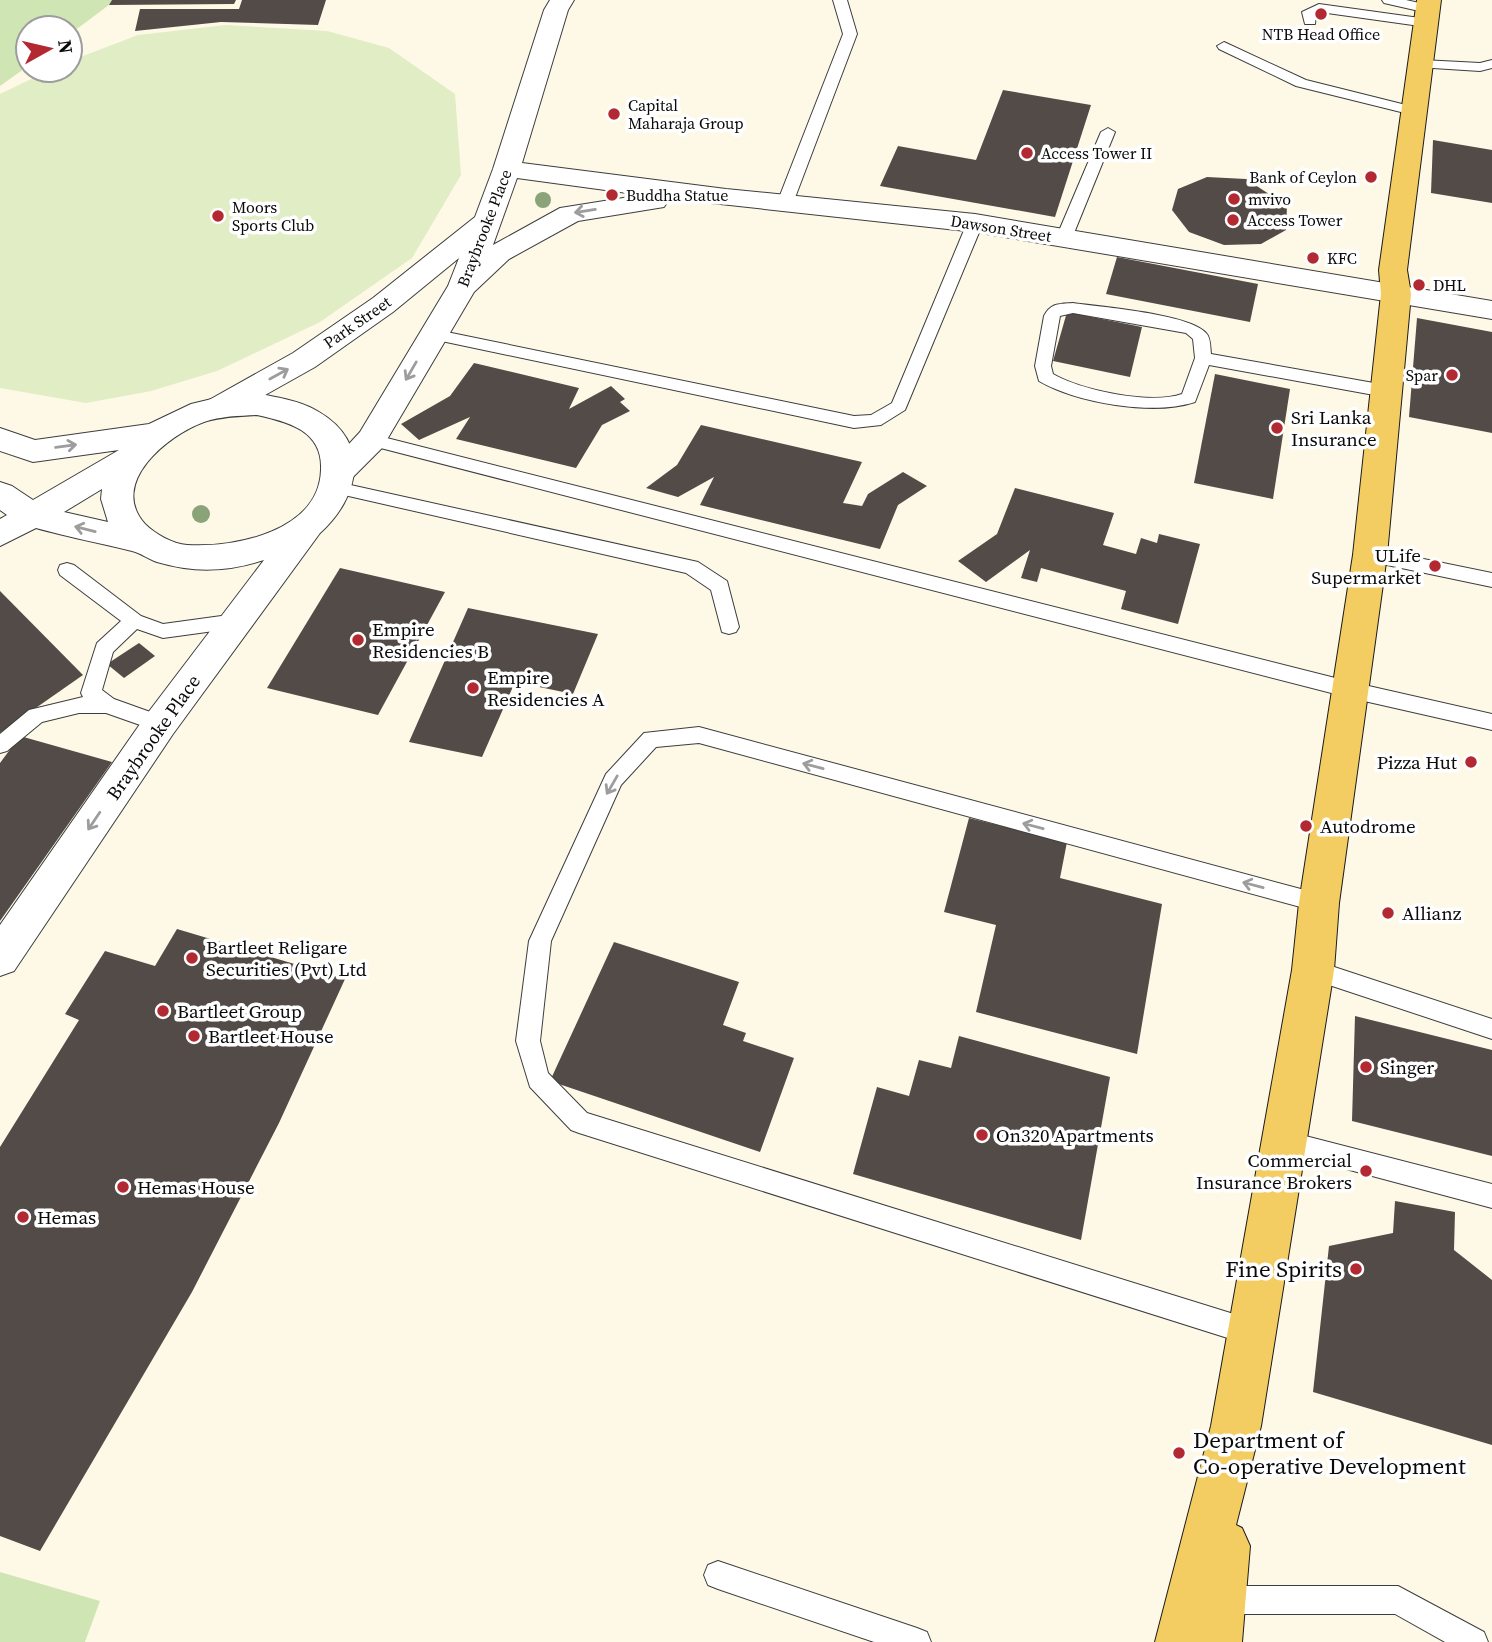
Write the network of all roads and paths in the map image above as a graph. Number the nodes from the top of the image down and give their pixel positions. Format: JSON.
{"nodes":[{"id":1,"x":840,"y":0,"type":"edge"},
{"id":2,"x":1389,"y":0,"type":"edge"},
{"id":3,"x":556,"y":3,"type":"edge"},
{"id":4,"x":1428,"y":11,"type":"edge"},
{"id":5,"x":1310,"y":21,"type":"dead end"},
{"id":6,"x":1224,"y":46,"type":"dead end"},
{"id":7,"x":1422,"y":64,"type":"junction"},
{"id":8,"x":1492,"y":64,"type":"edge"},
{"id":9,"x":1413,"y":111,"type":"junction"},
{"id":10,"x":1108,"y":132,"type":"dead end"},
{"id":11,"x":507,"y":169,"type":"junction"},
{"id":12,"x":726,"y":197,"type":"junction"},
{"id":13,"x":785,"y":202,"type":"junction"},
{"id":14,"x":485,"y":223,"type":"junction"},
{"id":15,"x":975,"y":223,"type":"junction"},
{"id":16,"x":1064,"y":238,"type":"junction"},
{"id":17,"x":463,"y":286,"type":"junction"},
{"id":18,"x":1396,"y":294,"type":"junction"},
{"id":19,"x":1492,"y":310,"type":"edge"},
{"id":20,"x":432,"y":334,"type":"junction"},
{"id":21,"x":1203,"y":358,"type":"junction"},
{"id":22,"x":1385,"y":391,"type":"junction"},
{"id":23,"x":220,"y":407,"type":"junction"},
{"id":24,"x":156,"y":434,"type":"junction"},
{"id":25,"x":0,"y":439,"type":"edge"},
{"id":26,"x":371,"y":440,"type":"junction"},
{"id":27,"x":130,"y":458,"type":"junction"},
{"id":28,"x":339,"y":479,"type":"junction"},
{"id":29,"x":0,"y":494,"type":"edge"},
{"id":30,"x":31,"y":515,"type":"junction"},
{"id":31,"x":312,"y":521,"type":"junction"},
{"id":32,"x":0,"y":534,"type":"edge"},
{"id":33,"x":140,"y":540,"type":"junction"},
{"id":34,"x":1370,"y":555,"type":"junction"},
{"id":35,"x":67,"y":569,"type":"dead end"},
{"id":36,"x":1492,"y":580,"type":"edge"},
{"id":37,"x":135,"y":621,"type":"junction"},
{"id":38,"x":236,"y":621,"type":"junction"},
{"id":39,"x":729,"y":626,"type":"dead end"},
{"id":40,"x":1351,"y":690,"type":"junction"},
{"id":41,"x":107,"y":705,"type":"junction"},
{"id":42,"x":1492,"y":722,"type":"edge"},
{"id":43,"x":160,"y":724,"type":"junction"},
{"id":44,"x":0,"y":745,"type":"edge"},
{"id":45,"x":1318,"y":903,"type":"junction"},
{"id":46,"x":0,"y":958,"type":"edge"},
{"id":47,"x":1313,"y":970,"type":"junction"},
{"id":48,"x":1492,"y":1029,"type":"edge"},
{"id":49,"x":1286,"y":1142,"type":"junction"},
{"id":50,"x":1492,"y":1196,"type":"edge"},
{"id":51,"x":1253,"y":1333,"type":"junction"},
{"id":52,"x":1236,"y":1426,"type":"junction"},
{"id":53,"x":718,"y":1575,"type":"dead end"},
{"id":54,"x":1218,"y":1621,"type":"edge"},
{"id":55,"x":917,"y":1642,"type":"edge"},
{"id":56,"x":1181,"y":1642,"type":"edge"},
{"id":57,"x":1474,"y":1642,"type":"edge"}],
"edges":[{"from":1,"to":13,"type":"lane"},
{"from":2,"to":4,"type":"lane"},
{"from":3,"to":11,"type":"street","name":"Braybrooke Place"},
{"from":4,"to":5,"type":"lane"},
{"from":4,"to":7,"type":"main road"},
{"from":6,"to":9,"type":"lane"},
{"from":7,"to":8,"type":"lane"},
{"from":7,"to":9,"type":"main road"},
{"from":9,"to":18,"type":"main road"},
{"from":10,"to":16,"type":"lane"},
{"from":11,"to":12,"type":"street","name":"Dawson Street"},
{"from":11,"to":14,"type":"street","name":"Braybrooke Place"},
{"from":12,"to":13,"type":"street","name":"Dawson Street"},
{"from":12,"to":17,"type":"street","one_way":true},
{"from":13,"to":15,"type":"street","name":"Dawson Street"},
{"from":14,"to":17,"type":"street","name":"Braybrooke Place"},
{"from":23,"to":14,"type":"street","name":"Park Street","one_way":true},
{"from":15,"to":16,"type":"street","name":"Dawson Street"},
{"from":15,"to":20,"type":"lane"},
{"from":16,"to":18,"type":"street","name":"Dawson Street"},
{"from":17,"to":20,"type":"street","name":"Braybrooke Place"},
{"from":18,"to":19,"type":"street","name":"Dawson Street"},
{"from":18,"to":22,"type":"main road"},
{"from":20,"to":26,"type":"street","name":"Braybrooke Place","one_way":true},
{"from":21,"to":21,"type":"lane"},
{"from":21,"to":22,"type":"lane"},
{"from":22,"to":34,"type":"main road"},
{"from":23,"to":24,"type":"street"},
{"from":23,"to":28,"type":"street"},
{"from":25,"to":24,"type":"street","one_way":true},
{"from":24,"to":27,"type":"street"},
{"from":26,"to":28,"type":"street","name":"Braybrooke Place"},
{"from":26,"to":40,"type":"lane"},
{"from":27,"to":30,"type":"street"},
{"from":27,"to":33,"type":"street"},
{"from":28,"to":31,"type":"street"},
{"from":28,"to":39,"type":"lane"},
{"from":29,"to":30,"type":"street"},
{"from":30,"to":32,"type":"street"},
{"from":33,"to":30,"type":"street","one_way":true},
{"from":31,"to":33,"type":"street"},
{"from":31,"to":38,"type":"street","name":"Braybrooke Place"},
{"from":34,"to":36,"type":"lane"},
{"from":34,"to":40,"type":"main road"},
{"from":35,"to":37,"type":"lane"},
{"from":37,"to":38,"type":"lane"},
{"from":37,"to":41,"type":"lane"},
{"from":38,"to":43,"type":"street","name":"Braybrooke Place"},
{"from":40,"to":42,"type":"lane"},
{"from":40,"to":45,"type":"main road"},
{"from":41,"to":43,"type":"lane"},
{"from":41,"to":44,"type":"lane"},
{"from":43,"to":46,"type":"street","name":"Braybrooke Place","one_way":true},
{"from":45,"to":47,"type":"main road"},
{"from":45,"to":51,"type":"lane","one_way":true},
{"from":47,"to":48,"type":"lane"},
{"from":47,"to":49,"type":"main road"},
{"from":49,"to":50,"type":"lane"},
{"from":49,"to":51,"type":"main road"},
{"from":51,"to":52,"type":"main road"},
{"from":52,"to":54,"type":"main road"},
{"from":52,"to":56,"type":"main road"},
{"from":53,"to":55,"type":"lane"},
{"from":54,"to":57,"type":"lane"}]}
